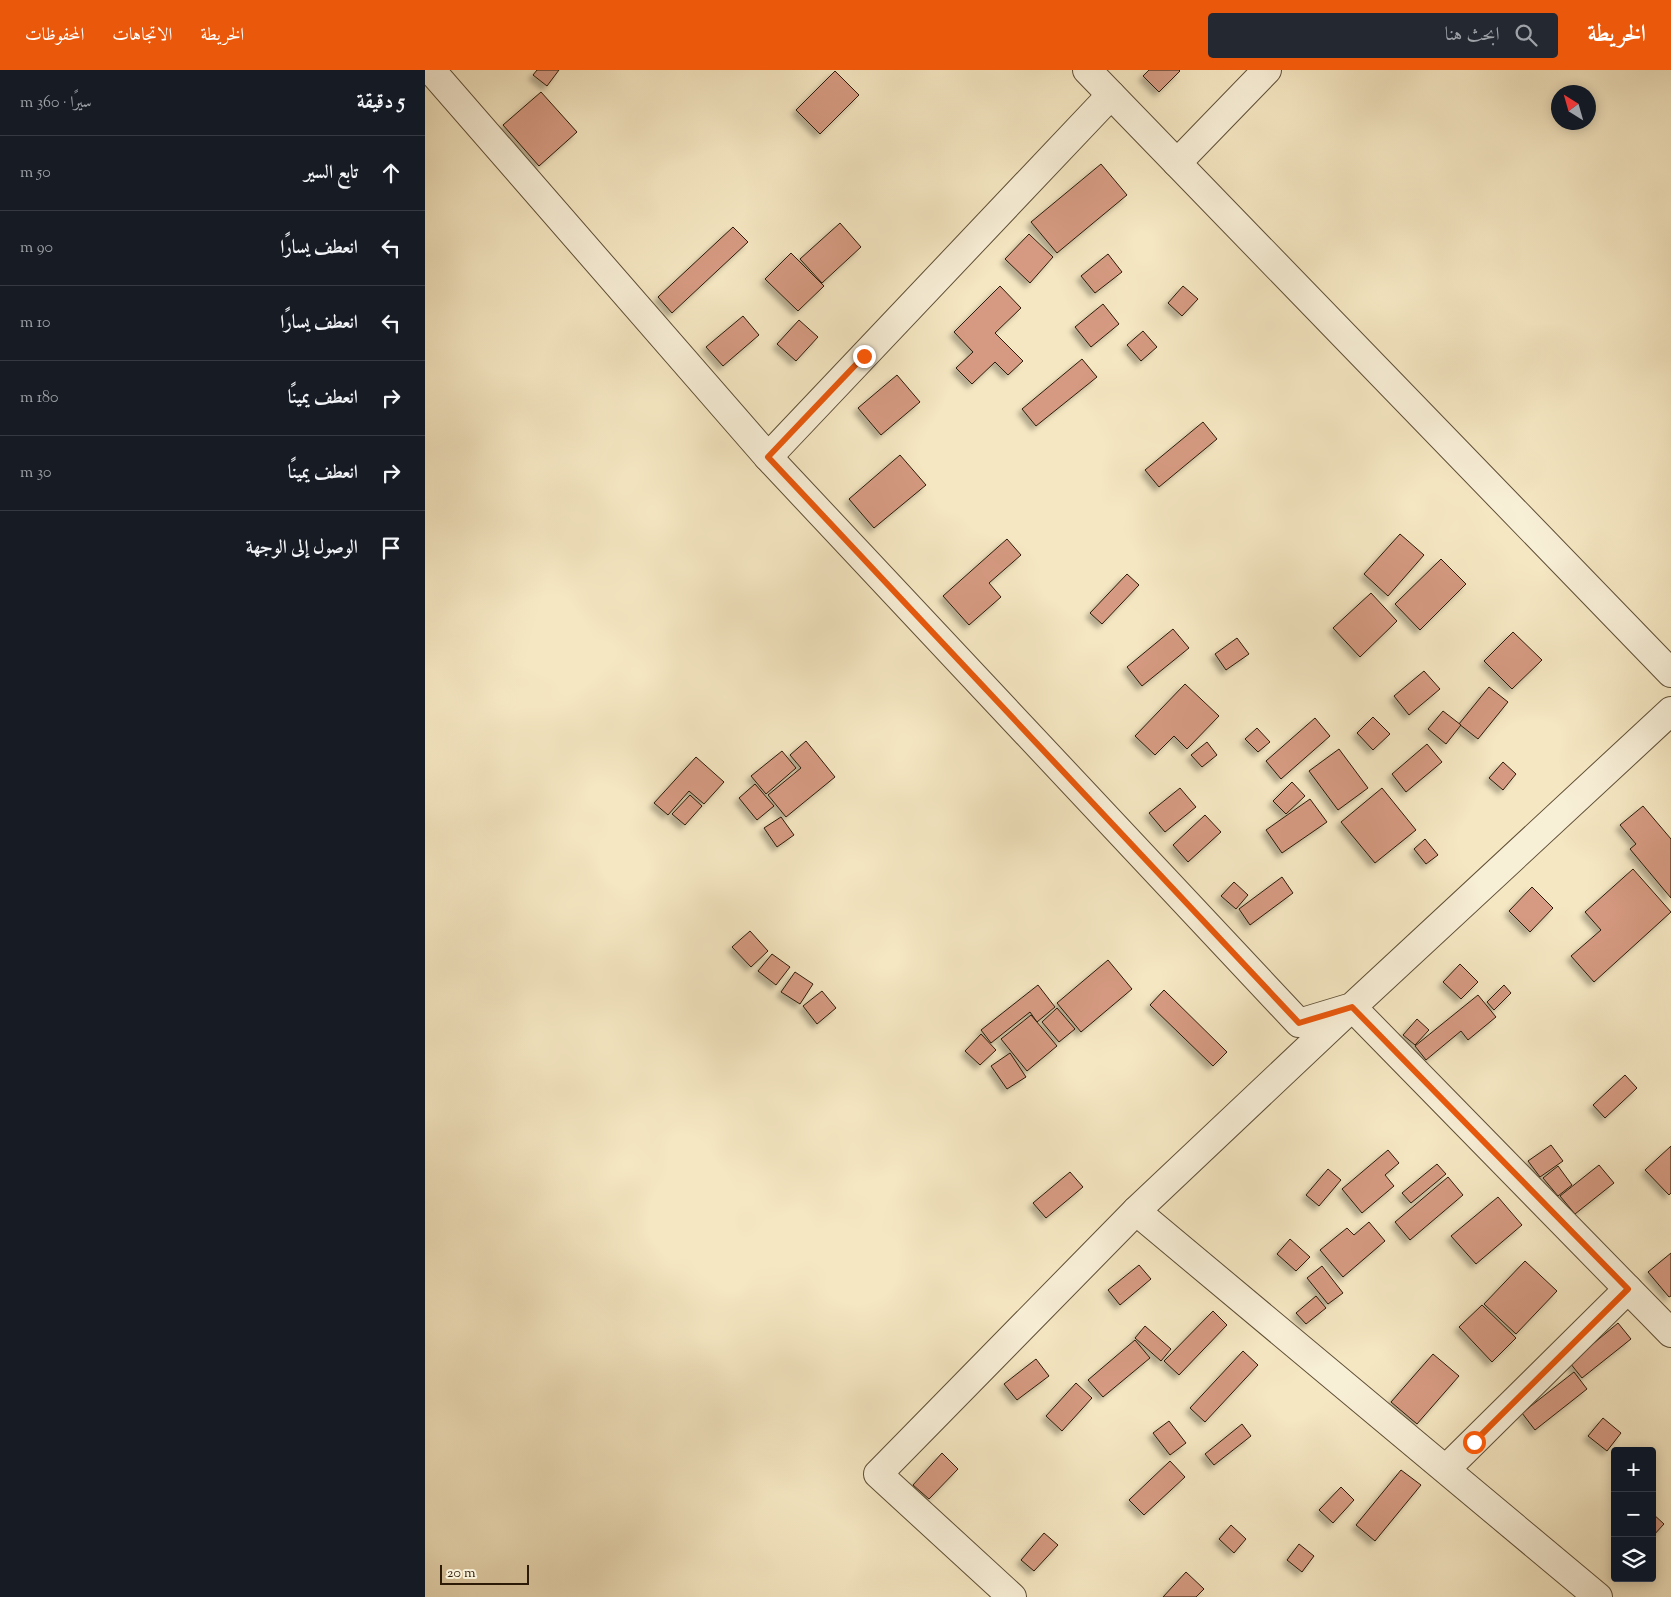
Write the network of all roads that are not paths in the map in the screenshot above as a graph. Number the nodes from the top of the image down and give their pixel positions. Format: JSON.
{"nodes":[{"id":1,"x":431,"y":70,"type":"edge"},
{"id":2,"x":1087,"y":70,"type":"edge"},
{"id":3,"x":1267,"y":70,"type":"edge"},
{"id":4,"x":1111,"y":95,"type":"junction"},
{"id":5,"x":1177,"y":162,"type":"junction"},
{"id":6,"x":768,"y":457,"type":"junction"},
{"id":7,"x":1671,"y":673,"type":"edge"},
{"id":8,"x":1671,"y":710,"type":"edge"},
{"id":9,"x":1352,"y":1007,"type":"junction"},
{"id":10,"x":1136,"y":1211,"type":"junction"},
{"id":11,"x":1628,"y":1289,"type":"junction"},
{"id":12,"x":1671,"y":1333,"type":"edge"},
{"id":13,"x":1446,"y":1470,"type":"junction"},
{"id":14,"x":1011,"y":1597,"type":"edge"},
{"id":15,"x":1598,"y":1597,"type":"edge"}],
"edges":[{"from":1,"to":6,"type":"street"},
{"from":2,"to":4,"type":"street"},
{"from":3,"to":5,"type":"street"},
{"from":4,"to":5,"type":"street"},
{"from":4,"to":6,"type":"street"},
{"from":5,"to":7,"type":"street"},
{"from":6,"to":9,"type":"street"},
{"from":8,"to":9,"type":"street"},
{"from":9,"to":10,"type":"street"},
{"from":9,"to":11,"type":"street"},
{"from":10,"to":13,"type":"street"},
{"from":10,"to":14,"type":"street"},
{"from":11,"to":12,"type":"street"},
{"from":11,"to":13,"type":"street"},
{"from":13,"to":15,"type":"street"}]}
